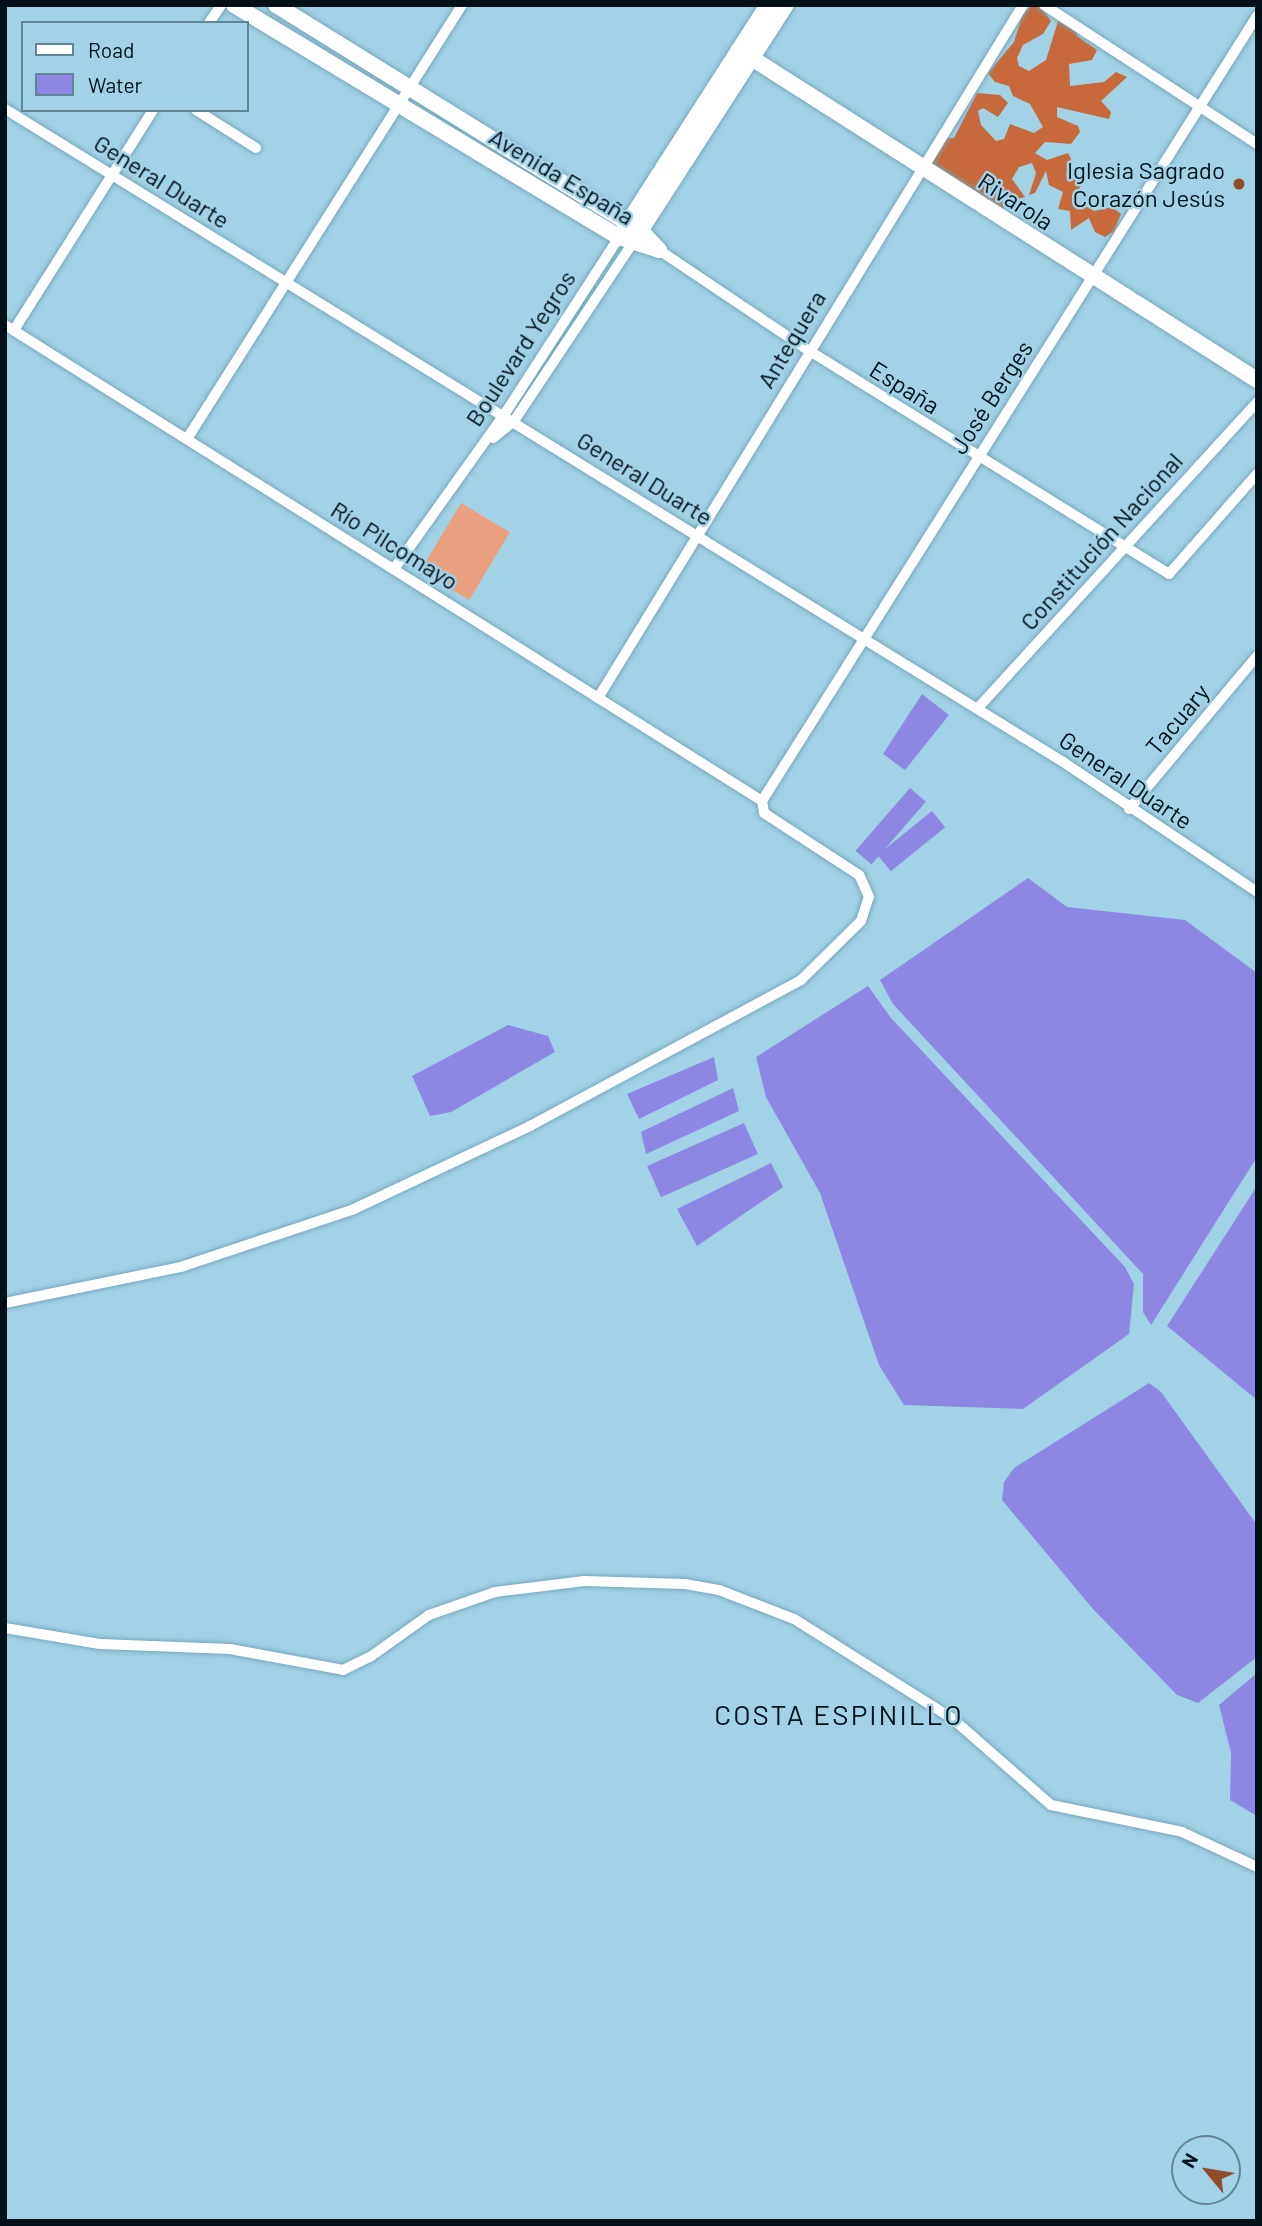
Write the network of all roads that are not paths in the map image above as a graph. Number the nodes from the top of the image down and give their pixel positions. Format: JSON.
{"nodes":[{"id":1,"x":221,"y":5,"type":"edge"},
{"id":2,"x":234,"y":5,"type":"edge"},
{"id":3,"x":276,"y":5,"type":"edge"},
{"id":4,"x":462,"y":5,"type":"edge"},
{"id":5,"x":768,"y":5,"type":"edge"},
{"id":6,"x":786,"y":5,"type":"edge"},
{"id":7,"x":1023,"y":5,"type":"edge"},
{"id":8,"x":1044,"y":5,"type":"edge"},
{"id":9,"x":1257,"y":16,"type":"edge"},
{"id":10,"x":210,"y":21,"type":"edge"},
{"id":11,"x":745,"y":54,"type":"junction"},
{"id":12,"x":409,"y":86,"type":"junction"},
{"id":13,"x":398,"y":103,"type":"junction"},
{"id":14,"x":1198,"y":107,"type":"junction"},
{"id":15,"x":5,"y":109,"type":"edge"},
{"id":16,"x":152,"y":112,"type":"edge"},
{"id":17,"x":199,"y":112,"type":"edge"},
{"id":18,"x":1257,"y":144,"type":"edge"},
{"id":19,"x":256,"y":148,"type":"dead end"},
{"id":20,"x":921,"y":165,"type":"junction"},
{"id":21,"x":112,"y":174,"type":"junction"},
{"id":22,"x":630,"y":234,"type":"junction"},
{"id":23,"x":659,"y":250,"type":"joint"},
{"id":24,"x":1094,"y":279,"type":"junction"},
{"id":25,"x":285,"y":281,"type":"junction"},
{"id":26,"x":9,"y":327,"type":"edge"},
{"id":27,"x":808,"y":351,"type":"junction"},
{"id":28,"x":1257,"y":380,"type":"edge"},
{"id":29,"x":1257,"y":402,"type":"edge"},
{"id":30,"x":509,"y":418,"type":"junction"},
{"id":31,"x":187,"y":439,"type":"junction"},
{"id":32,"x":977,"y":456,"type":"junction"},
{"id":33,"x":1257,"y":474,"type":"edge"},
{"id":34,"x":696,"y":535,"type":"junction"},
{"id":35,"x":1123,"y":548,"type":"junction"},
{"id":36,"x":394,"y":569,"type":"junction"},
{"id":37,"x":862,"y":638,"type":"junction"},
{"id":38,"x":1257,"y":656,"type":"edge"},
{"id":39,"x":598,"y":698,"type":"junction"},
{"id":40,"x":977,"y":709,"type":"junction"},
{"id":41,"x":762,"y":801,"type":"junction"},
{"id":42,"x":1129,"y":809,"type":"junction"},
{"id":43,"x":1257,"y":892,"type":"edge"},
{"id":44,"x":5,"y":1303,"type":"edge"},
{"id":45,"x":5,"y":1628,"type":"edge"},
{"id":46,"x":1257,"y":1867,"type":"edge"}],
"edges":[{"from":1,"to":10,"type":"street"},
{"from":2,"to":13,"type":"street","name":"Avenida España"},
{"from":3,"to":12,"type":"street","name":"Avenida España"},
{"from":4,"to":12,"type":"street"},
{"from":5,"to":11,"type":"street","name":"Boulevard Yegros"},
{"from":6,"to":11,"type":"street","name":"Boulevard Yegros"},
{"from":7,"to":20,"type":"street","name":"Antequera"},
{"from":8,"to":14,"type":"street"},
{"from":9,"to":14,"type":"street","name":"José Berges"},
{"from":11,"to":20,"type":"street","name":"Rivarola"},
{"from":11,"to":22,"type":"street","name":"Boulevard Yegros"},
{"from":12,"to":13,"type":"street"},
{"from":12,"to":22,"type":"street","name":"Avenida España"},
{"from":13,"to":22,"type":"street","name":"Avenida España"},
{"from":13,"to":25,"type":"street"},
{"from":14,"to":18,"type":"street"},
{"from":14,"to":24,"type":"street","name":"José Berges"},
{"from":15,"to":21,"type":"street","name":"General Duarte"},
{"from":16,"to":21,"type":"street"},
{"from":17,"to":19,"type":"street"},
{"from":20,"to":24,"type":"street","name":"Rivarola"},
{"from":20,"to":27,"type":"street","name":"Antequera"},
{"from":21,"to":25,"type":"street","name":"General Duarte"},
{"from":21,"to":26,"type":"street"},
{"from":22,"to":23,"type":"street","name":"Avenida España"},
{"from":22,"to":30,"type":"street","name":"Boulevard Yegros"},
{"from":23,"to":27,"type":"street","name":"España"},
{"from":24,"to":28,"type":"street","name":"Rivarola"},
{"from":24,"to":32,"type":"street","name":"José Berges"},
{"from":25,"to":30,"type":"street","name":"General Duarte"},
{"from":25,"to":31,"type":"street"},
{"from":26,"to":31,"type":"street","name":"Río Pilcomayo"},
{"from":27,"to":32,"type":"street","name":"España"},
{"from":27,"to":34,"type":"street","name":"Antequera"},
{"from":29,"to":35,"type":"street","name":"Constitución Nacional"},
{"from":30,"to":34,"type":"street","name":"General Duarte"},
{"from":30,"to":36,"type":"street","name":"Boulevard Yegros"},
{"from":31,"to":36,"type":"street","name":"Río Pilcomayo"},
{"from":32,"to":35,"type":"street","name":"España"},
{"from":32,"to":37,"type":"street","name":"José Berges"},
{"from":33,"to":35,"type":"street","name":"España"},
{"from":34,"to":37,"type":"street","name":"General Duarte"},
{"from":34,"to":39,"type":"street","name":"Antequera"},
{"from":35,"to":40,"type":"street","name":"Constitución Nacional"},
{"from":36,"to":39,"type":"street","name":"Río Pilcomayo"},
{"from":37,"to":40,"type":"street","name":"General Duarte"},
{"from":37,"to":41,"type":"street","name":"José Berges"},
{"from":38,"to":42,"type":"street","name":"Tacuary"},
{"from":39,"to":41,"type":"street","name":"Río Pilcomayo"},
{"from":40,"to":42,"type":"street","name":"General Duarte"},
{"from":41,"to":44,"type":"street","name":"Río Pilcomayo"},
{"from":42,"to":43,"type":"street","name":"General Duarte"},
{"from":45,"to":46,"type":"street"}]}
